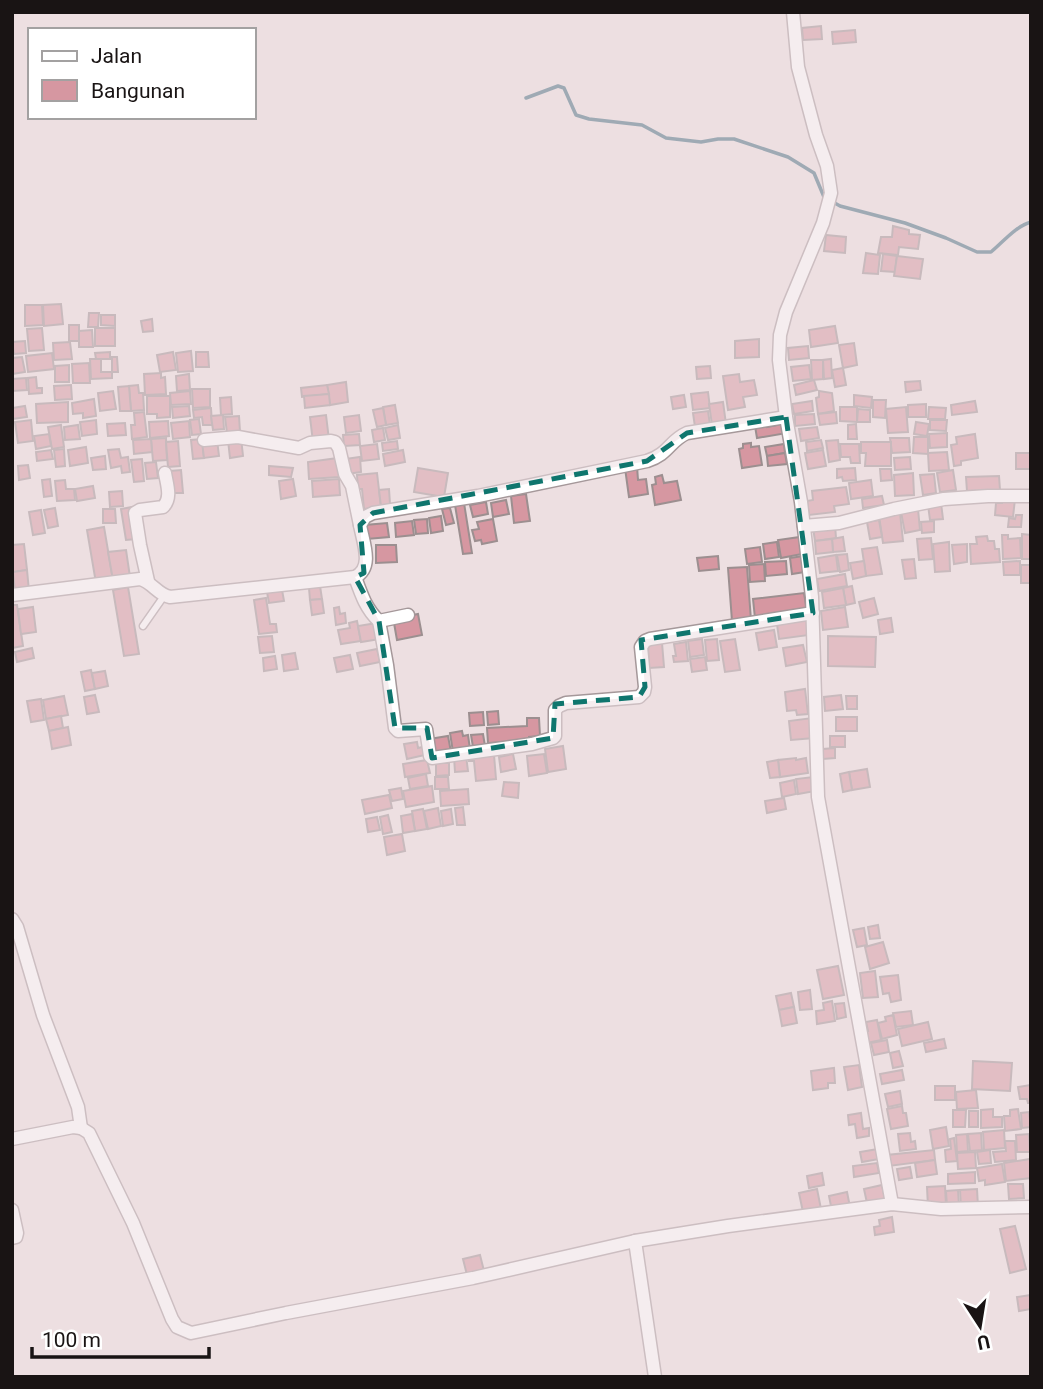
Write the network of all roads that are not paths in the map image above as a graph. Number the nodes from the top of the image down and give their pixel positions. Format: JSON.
{"nodes":[{"id":1,"x":793,"y":12,"type":"edge"},
{"id":2,"x":786,"y":417,"type":"junction"},
{"id":3,"x":204,"y":440,"type":"dead end"},
{"id":4,"x":165,"y":473,"type":"dead end"},
{"id":5,"x":1031,"y":496,"type":"edge"},
{"id":6,"x":360,"y":525,"type":"junction"},
{"id":7,"x":803,"y":526,"type":"junction"},
{"id":8,"x":355,"y":577,"type":"junction"},
{"id":9,"x":148,"y":581,"type":"junction"},
{"id":10,"x":12,"y":595,"type":"edge"},
{"id":11,"x":164,"y":596,"type":"junction"},
{"id":12,"x":813,"y":613,"type":"junction"},
{"id":13,"x":408,"y":615,"type":"dead end"},
{"id":14,"x":379,"y":621,"type":"junction"},
{"id":15,"x":143,"y":626,"type":"dead end"},
{"id":16,"x":12,"y":919,"type":"edge"},
{"id":17,"x":81,"y":1128,"type":"junction"},
{"id":18,"x":12,"y":1139,"type":"edge"},
{"id":19,"x":891,"y":1204,"type":"junction"},
{"id":20,"x":1031,"y":1207,"type":"edge"},
{"id":21,"x":12,"y":1210,"type":"edge"},
{"id":22,"x":12,"y":1238,"type":"edge"},
{"id":23,"x":635,"y":1241,"type":"junction"},
{"id":24,"x":655,"y":1377,"type":"edge"}],
"edges":[{"from":1,"to":2,"type":"street"},
{"from":2,"to":6,"type":"street"},
{"from":2,"to":7,"type":"street"},
{"from":3,"to":6,"type":"street"},
{"from":4,"to":9,"type":"street"},
{"from":5,"to":7,"type":"street"},
{"from":6,"to":8,"type":"street"},
{"from":7,"to":12,"type":"street"},
{"from":8,"to":11,"type":"street"},
{"from":8,"to":14,"type":"street"},
{"from":9,"to":10,"type":"street"},
{"from":9,"to":11,"type":"street"},
{"from":11,"to":15,"type":"lane"},
{"from":12,"to":14,"type":"street"},
{"from":12,"to":19,"type":"street"},
{"from":13,"to":14,"type":"street"},
{"from":16,"to":17,"type":"street"},
{"from":17,"to":18,"type":"street"},
{"from":17,"to":23,"type":"street"},
{"from":19,"to":20,"type":"street"},
{"from":19,"to":23,"type":"street"},
{"from":21,"to":22,"type":"street"},
{"from":23,"to":24,"type":"street"}]}
